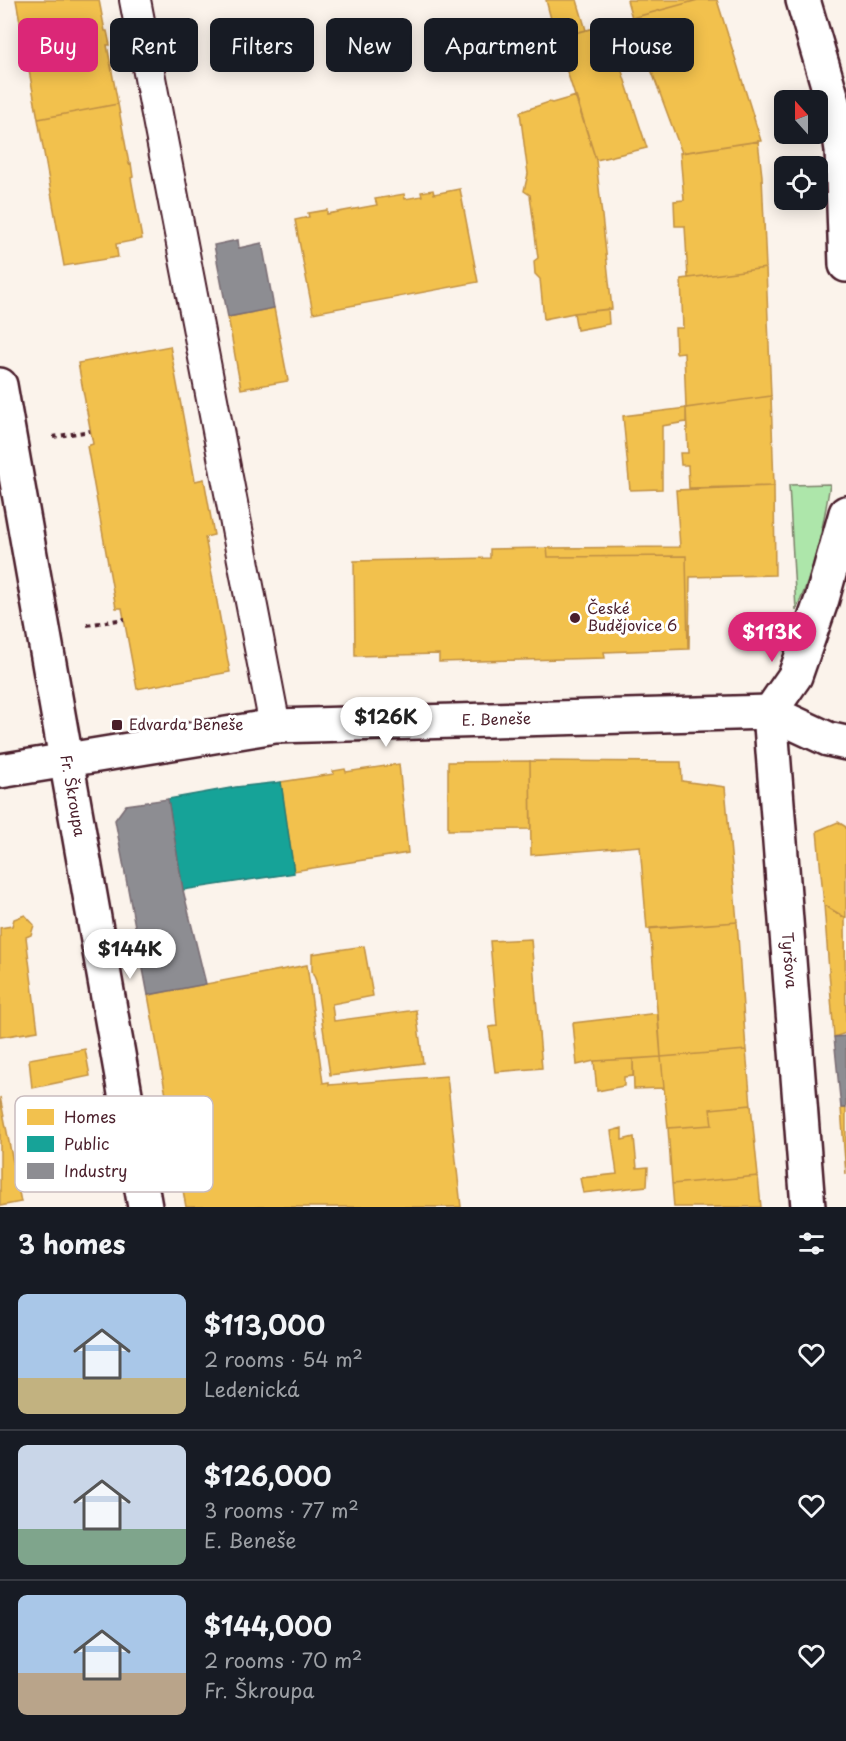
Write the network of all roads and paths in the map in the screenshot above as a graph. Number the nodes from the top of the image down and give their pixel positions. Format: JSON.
{"nodes":[{"id":1,"x":135,"y":0,"type":"edge"},
{"id":2,"x":803,"y":0,"type":"edge"},
{"id":3,"x":846,"y":266,"type":"edge"},
{"id":4,"x":0,"y":385,"type":"edge"},
{"id":5,"x":90,"y":431,"type":"dead end"},
{"id":6,"x":43,"y":439,"type":"dead end"},
{"id":7,"x":846,"y":513,"type":"edge"},
{"id":8,"x":125,"y":619,"type":"dead end"},
{"id":9,"x":77,"y":627,"type":"dead end"},
{"id":10,"x":770,"y":712,"type":"junction"},
{"id":11,"x":275,"y":726,"type":"junction"},
{"id":12,"x":846,"y":743,"type":"edge"},
{"id":13,"x":67,"y":760,"type":"junction"},
{"id":14,"x":0,"y":771,"type":"edge"},
{"id":15,"x":126,"y":1096,"type":"edge"},
{"id":16,"x":142,"y":1192,"type":"edge"},
{"id":17,"x":145,"y":1207,"type":"edge"},
{"id":18,"x":808,"y":1207,"type":"edge"}],
"edges":[{"from":1,"to":11,"type":"lane"},
{"from":2,"to":3,"type":"street"},
{"from":4,"to":13,"type":"street","name":"Fr. Škroupa"},
{"from":5,"to":6,"type":"path"},
{"from":7,"to":10,"type":"street"},
{"from":8,"to":9,"type":"path"},
{"from":10,"to":11,"type":"street","name":"E. Beneše"},
{"from":10,"to":12,"type":"street","name":"E. Beneše"},
{"from":10,"to":18,"type":"street","name":"Tyršova"},
{"from":11,"to":13,"type":"street","name":"E. Beneše"},
{"from":13,"to":14,"type":"street","name":"E. Beneše"},
{"from":13,"to":15,"type":"street","name":"Fr. Škroupa"},
{"from":16,"to":17,"type":"street","name":"Fr. Škroupa"}]}
